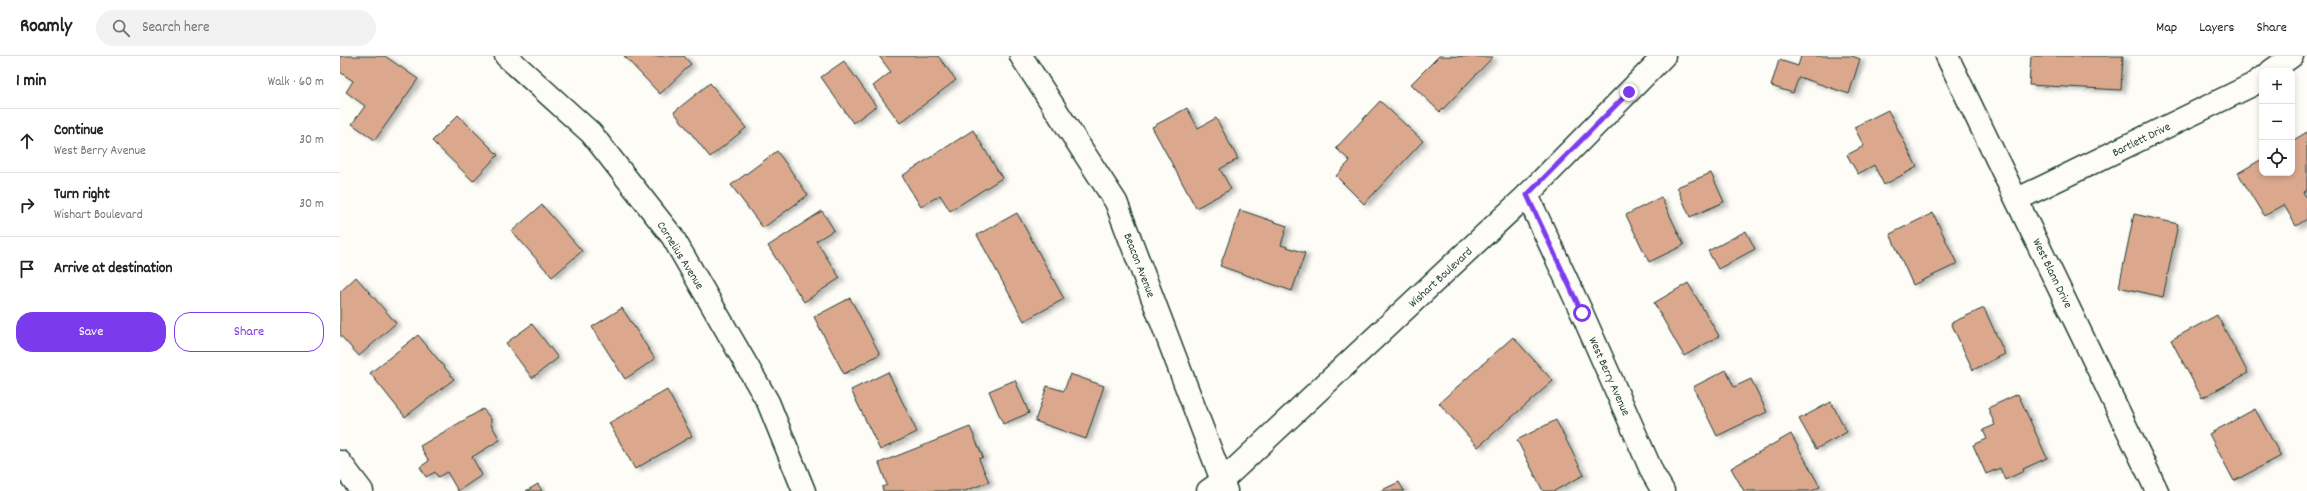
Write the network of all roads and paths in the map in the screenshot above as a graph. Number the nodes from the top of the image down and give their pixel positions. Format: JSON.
{"nodes":[{"id":1,"x":506,"y":56,"type":"edge"},
{"id":2,"x":1021,"y":56,"type":"edge"},
{"id":3,"x":1664,"y":56,"type":"edge"},
{"id":4,"x":1947,"y":56,"type":"edge"},
{"id":5,"x":2292,"y":56,"type":"edge"},
{"id":6,"x":2275,"y":68,"type":"edge"},
{"id":7,"x":2259,"y":80,"type":"edge"},
{"id":8,"x":1527,"y":195,"type":"junction"},
{"id":9,"x":2018,"y":199,"type":"junction"},
{"id":10,"x":340,"y":462,"type":"edge"},
{"id":11,"x":1219,"y":488,"type":"edge"},
{"id":12,"x":362,"y":491,"type":"edge"},
{"id":13,"x":804,"y":491,"type":"edge"},
{"id":14,"x":1663,"y":491,"type":"edge"},
{"id":15,"x":2157,"y":491,"type":"edge"}],
"edges":[{"from":1,"to":13,"type":"street","name":"Cornelius Avenue"},
{"from":2,"to":11,"type":"street","name":"Beacon Avenue"},
{"from":3,"to":8,"type":"street","name":"Wishart Boulevard"},
{"from":4,"to":9,"type":"street","name":"West Blann Drive"},
{"from":5,"to":6,"type":"street"},
{"from":7,"to":9,"type":"street","name":"Bartlett Drive"},
{"from":8,"to":11,"type":"street","name":"Wishart Boulevard"},
{"from":8,"to":14,"type":"street","name":"West Berry Avenue"},
{"from":9,"to":15,"type":"street","name":"West Blann Drive"},
{"from":10,"to":12,"type":"street"}]}
